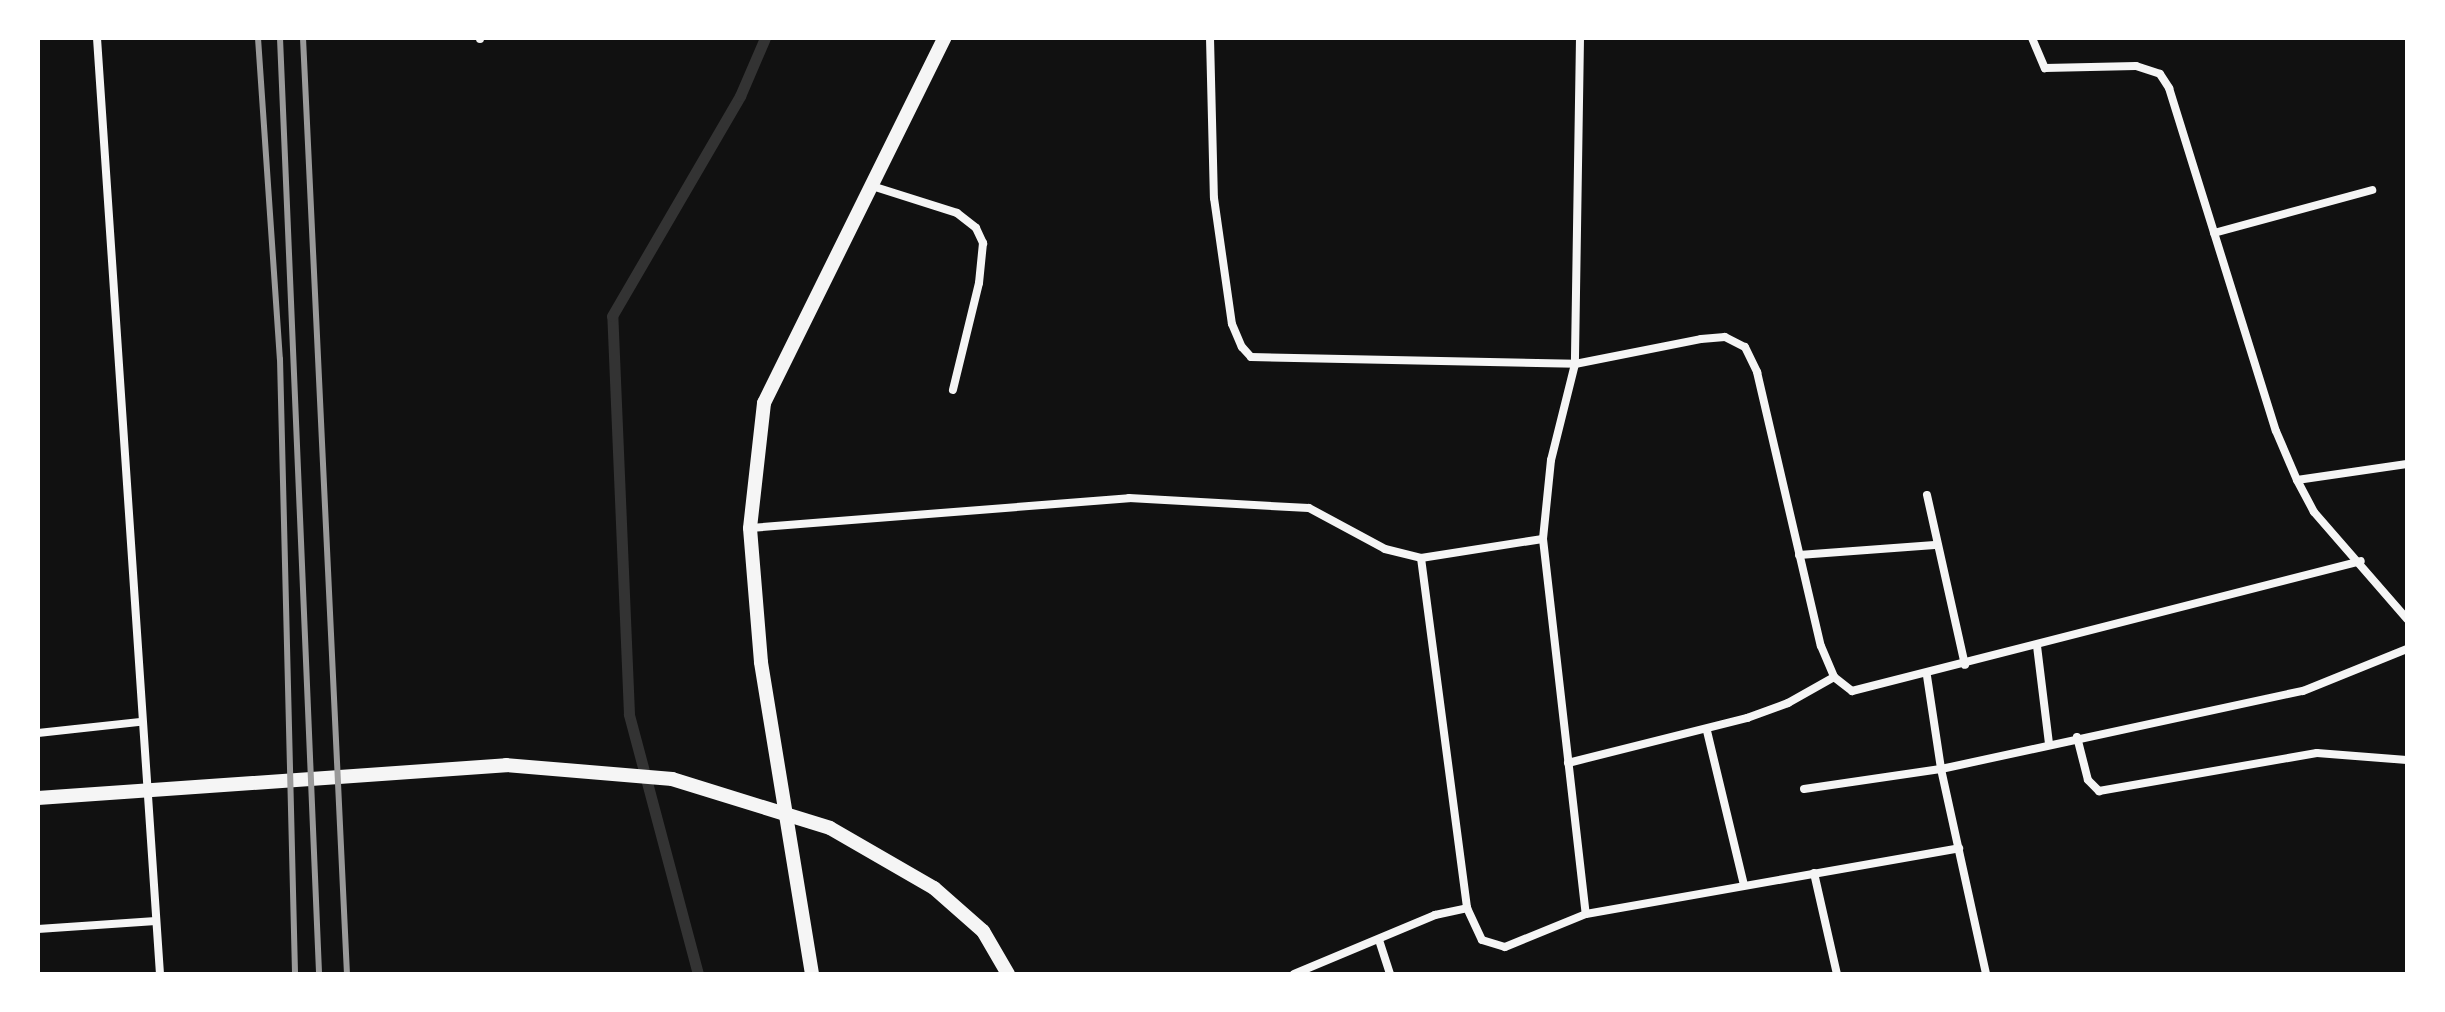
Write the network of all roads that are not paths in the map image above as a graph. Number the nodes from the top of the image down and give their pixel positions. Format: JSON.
{"nodes":[{"id":1,"x":97,"y":38,"type":"edge"},
{"id":2,"x":944,"y":38,"type":"edge"},
{"id":3,"x":1210,"y":38,"type":"edge"},
{"id":4,"x":1580,"y":38,"type":"edge"},
{"id":5,"x":2032,"y":38,"type":"edge"},
{"id":6,"x":872,"y":186,"type":"junction"},
{"id":7,"x":2372,"y":190,"type":"dead end"},
{"id":8,"x":2214,"y":233,"type":"junction"},
{"id":9,"x":1575,"y":364,"type":"junction"},
{"id":10,"x":953,"y":390,"type":"dead end"},
{"id":11,"x":2407,"y":464,"type":"edge"},
{"id":12,"x":2297,"y":480,"type":"junction"},
{"id":13,"x":1927,"y":495,"type":"dead end"},
{"id":14,"x":750,"y":528,"type":"junction"},
{"id":15,"x":1543,"y":539,"type":"junction"},
{"id":16,"x":1935,"y":545,"type":"junction"},
{"id":17,"x":1799,"y":555,"type":"junction"},
{"id":18,"x":1421,"y":558,"type":"junction"},
{"id":19,"x":2361,"y":561,"type":"junction"},
{"id":20,"x":2407,"y":619,"type":"edge"},
{"id":21,"x":2037,"y":646,"type":"junction"},
{"id":22,"x":2407,"y":649,"type":"edge"},
{"id":23,"x":1965,"y":665,"type":"junction"},
{"id":24,"x":1927,"y":676,"type":"junction"},
{"id":25,"x":1834,"y":677,"type":"junction"},
{"id":26,"x":140,"y":722,"type":"junction"},
{"id":27,"x":1707,"y":731,"type":"junction"},
{"id":28,"x":38,"y":733,"type":"edge"},
{"id":29,"x":2077,"y":737,"type":"junction"},
{"id":30,"x":2049,"y":744,"type":"junction"},
{"id":31,"x":2407,"y":760,"type":"edge"},
{"id":32,"x":1568,"y":763,"type":"junction"},
{"id":33,"x":1941,"y":769,"type":"junction"},
{"id":34,"x":1804,"y":789,"type":"dead end"},
{"id":35,"x":38,"y":798,"type":"edge"},
{"id":36,"x":1959,"y":848,"type":"junction"},
{"id":37,"x":1814,"y":873,"type":"junction"},
{"id":38,"x":1744,"y":885,"type":"junction"},
{"id":39,"x":1467,"y":908,"type":"junction"},
{"id":40,"x":1586,"y":914,"type":"junction"},
{"id":41,"x":156,"y":921,"type":"junction"},
{"id":42,"x":38,"y":929,"type":"edge"},
{"id":43,"x":1379,"y":940,"type":"junction"},
{"id":44,"x":160,"y":974,"type":"edge"},
{"id":45,"x":812,"y":974,"type":"edge"},
{"id":46,"x":1008,"y":974,"type":"edge"},
{"id":47,"x":1294,"y":974,"type":"edge"},
{"id":48,"x":1390,"y":974,"type":"edge"},
{"id":49,"x":1837,"y":974,"type":"edge"},
{"id":50,"x":1986,"y":974,"type":"edge"}],
"edges":[{"from":1,"to":26,"type":"street"},
{"from":2,"to":6,"type":"street"},
{"from":3,"to":9,"type":"street"},
{"from":4,"to":9,"type":"street"},
{"from":5,"to":8,"type":"street"},
{"from":6,"to":10,"type":"street"},
{"from":6,"to":14,"type":"street"},
{"from":7,"to":8,"type":"street"},
{"from":8,"to":12,"type":"street"},
{"from":9,"to":15,"type":"street"},
{"from":9,"to":17,"type":"street"},
{"from":11,"to":12,"type":"street"},
{"from":12,"to":19,"type":"street"},
{"from":13,"to":16,"type":"street"},
{"from":14,"to":18,"type":"street"},
{"from":14,"to":45,"type":"street"},
{"from":15,"to":18,"type":"street"},
{"from":15,"to":32,"type":"street"},
{"from":16,"to":17,"type":"street"},
{"from":16,"to":23,"type":"street"},
{"from":17,"to":25,"type":"street"},
{"from":18,"to":39,"type":"street"},
{"from":19,"to":20,"type":"street"},
{"from":19,"to":21,"type":"street"},
{"from":21,"to":23,"type":"street"},
{"from":21,"to":30,"type":"street"},
{"from":22,"to":29,"type":"street"},
{"from":23,"to":24,"type":"street"},
{"from":24,"to":25,"type":"street"},
{"from":24,"to":33,"type":"street"},
{"from":25,"to":27,"type":"street"},
{"from":26,"to":28,"type":"street"},
{"from":26,"to":41,"type":"street"},
{"from":27,"to":32,"type":"street"},
{"from":27,"to":38,"type":"street"},
{"from":29,"to":30,"type":"street"},
{"from":29,"to":31,"type":"street"},
{"from":30,"to":33,"type":"street"},
{"from":32,"to":40,"type":"street"},
{"from":33,"to":34,"type":"street"},
{"from":33,"to":36,"type":"street"},
{"from":35,"to":46,"type":"street"},
{"from":36,"to":37,"type":"street"},
{"from":36,"to":50,"type":"street"},
{"from":37,"to":38,"type":"street"},
{"from":37,"to":49,"type":"street"},
{"from":38,"to":40,"type":"street"},
{"from":39,"to":40,"type":"street"},
{"from":39,"to":43,"type":"street"},
{"from":41,"to":42,"type":"street"},
{"from":41,"to":44,"type":"street"},
{"from":43,"to":47,"type":"street"},
{"from":43,"to":48,"type":"street"}]}
